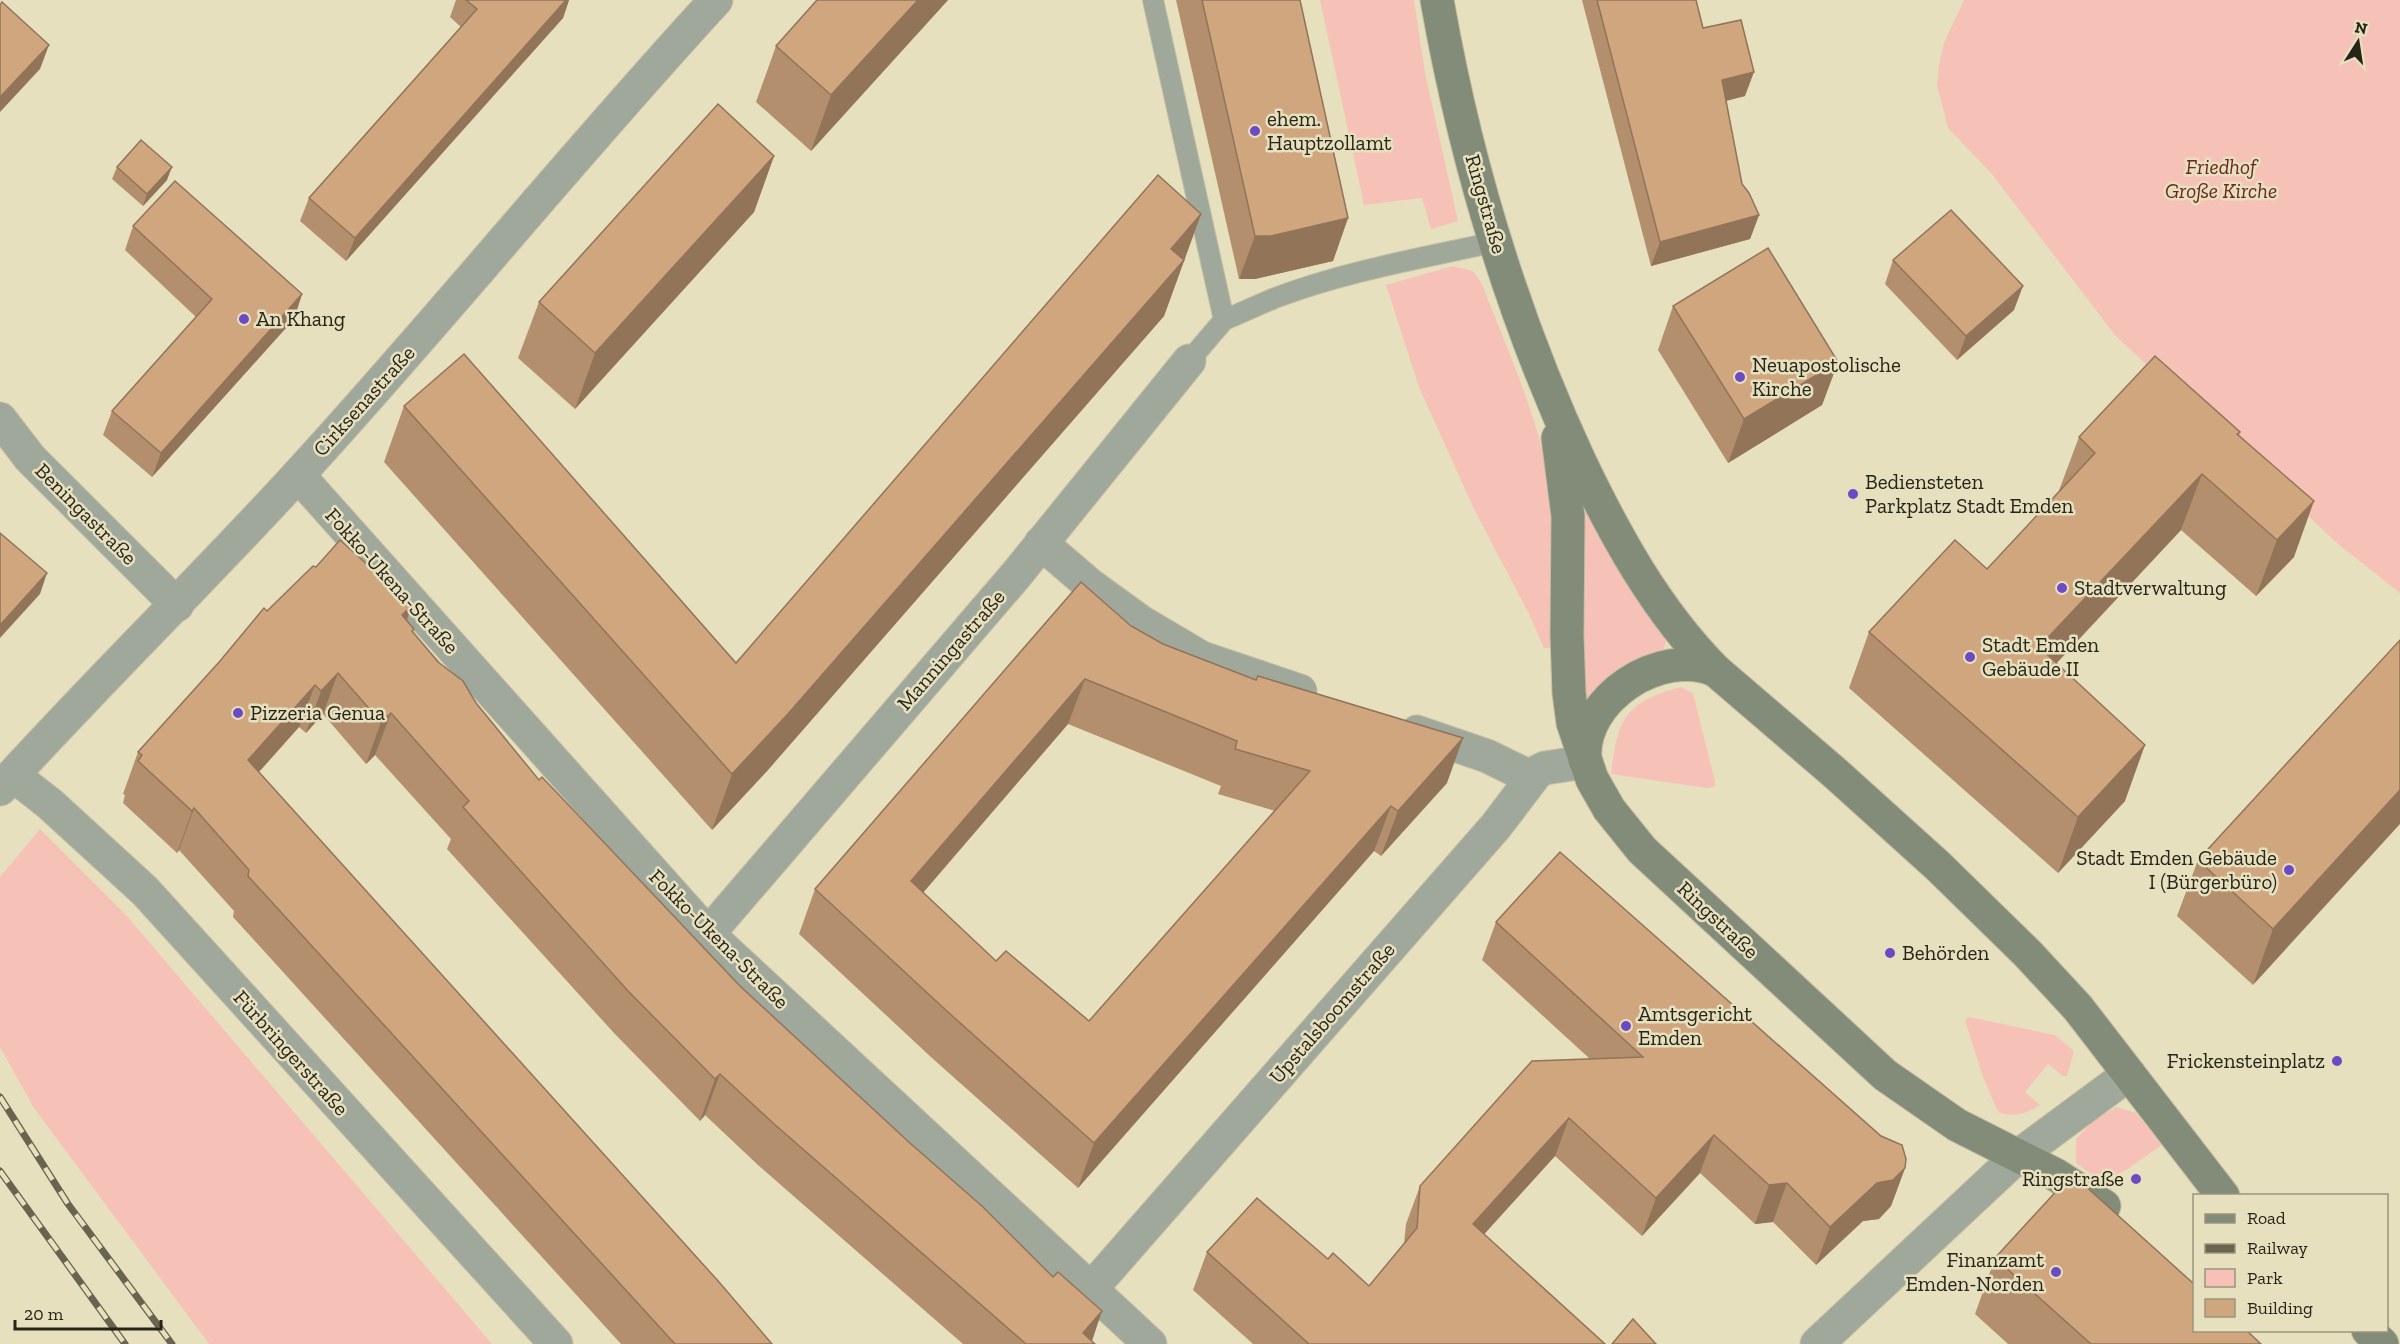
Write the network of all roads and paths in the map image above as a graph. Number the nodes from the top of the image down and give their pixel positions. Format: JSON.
{"nodes":[{"id":1,"x":716,"y":0,"type":"edge"},
{"id":2,"x":1153,"y":0,"type":"edge"},
{"id":3,"x":1437,"y":0,"type":"edge"},
{"id":4,"x":1495,"y":242,"type":"junction"},
{"id":5,"x":1224,"y":320,"type":"junction"},
{"id":6,"x":1189,"y":361,"type":"joint"},
{"id":7,"x":1553,"y":403,"type":"junction"},
{"id":8,"x":0,"y":419,"type":"edge"},
{"id":9,"x":298,"y":475,"type":"junction"},
{"id":10,"x":1041,"y":543,"type":"junction"},
{"id":11,"x":177,"y":605,"type":"junction"},
{"id":12,"x":1715,"y":670,"type":"junction"},
{"id":13,"x":1333,"y":703,"type":"edge"},
{"id":14,"x":1385,"y":721,"type":"edge"},
{"id":15,"x":1585,"y":762,"type":"junction"},
{"id":16,"x":1532,"y":778,"type":"junction"},
{"id":17,"x":7,"y":782,"type":"edge"},
{"id":18,"x":708,"y":934,"type":"junction"},
{"id":19,"x":2129,"y":1074,"type":"junction"},
{"id":20,"x":2018,"y":1156,"type":"junction"},
{"id":21,"x":2221,"y":1194,"type":"edge"},
{"id":22,"x":2125,"y":1224,"type":"edge"},
{"id":23,"x":1091,"y":1289,"type":"junction"},
{"id":24,"x":2370,"y":1332,"type":"edge"},
{"id":25,"x":556,"y":1344,"type":"edge"},
{"id":26,"x":1150,"y":1344,"type":"edge"},
{"id":27,"x":1817,"y":1344,"type":"edge"},
{"id":28,"x":2382,"y":1344,"type":"edge"}],
"edges":[{"from":1,"to":9,"type":"street","name":"Cirksenastraße"},
{"from":2,"to":5,"type":"lane"},
{"from":3,"to":4,"type":"street","name":"Ringstraße"},
{"from":4,"to":5,"type":"lane"},
{"from":4,"to":7,"type":"street","name":"Ringstraße"},
{"from":5,"to":6,"type":"lane"},
{"from":6,"to":10,"type":"street","name":"Manningastraße"},
{"from":7,"to":12,"type":"street","name":"Ringstraße"},
{"from":7,"to":15,"type":"street","name":"Ringstraße"},
{"from":8,"to":11,"type":"street","name":"Beningastraße"},
{"from":9,"to":11,"type":"street","name":"Cirksenastraße"},
{"from":9,"to":18,"type":"street","name":"Fokko-Ukena-Straße"},
{"from":10,"to":13,"type":"street"},
{"from":10,"to":18,"type":"street","name":"Manningastraße"},
{"from":11,"to":17,"type":"street","name":"Cirksenastraße"},
{"from":12,"to":15,"type":"street","name":"Ringstraße"},
{"from":12,"to":19,"type":"street","name":"Ringstraße"},
{"from":14,"to":16,"type":"street"},
{"from":15,"to":16,"type":"street","name":"Upstalsboomstraße"},
{"from":15,"to":20,"type":"street","name":"Ringstraße"},
{"from":16,"to":23,"type":"street","name":"Upstalsboomstraße"},
{"from":17,"to":25,"type":"street","name":"Fürbringerstraße"},
{"from":18,"to":23,"type":"street","name":"Fokko-Ukena-Straße"},
{"from":19,"to":20,"type":"street"},
{"from":19,"to":21,"type":"street","name":"Ringstraße"},
{"from":20,"to":22,"type":"street","name":"Ringstraße"},
{"from":20,"to":27,"type":"street"},
{"from":23,"to":26,"type":"street","name":"Fokko-Ukena-Straße"},
{"from":24,"to":28,"type":"street"}]}
